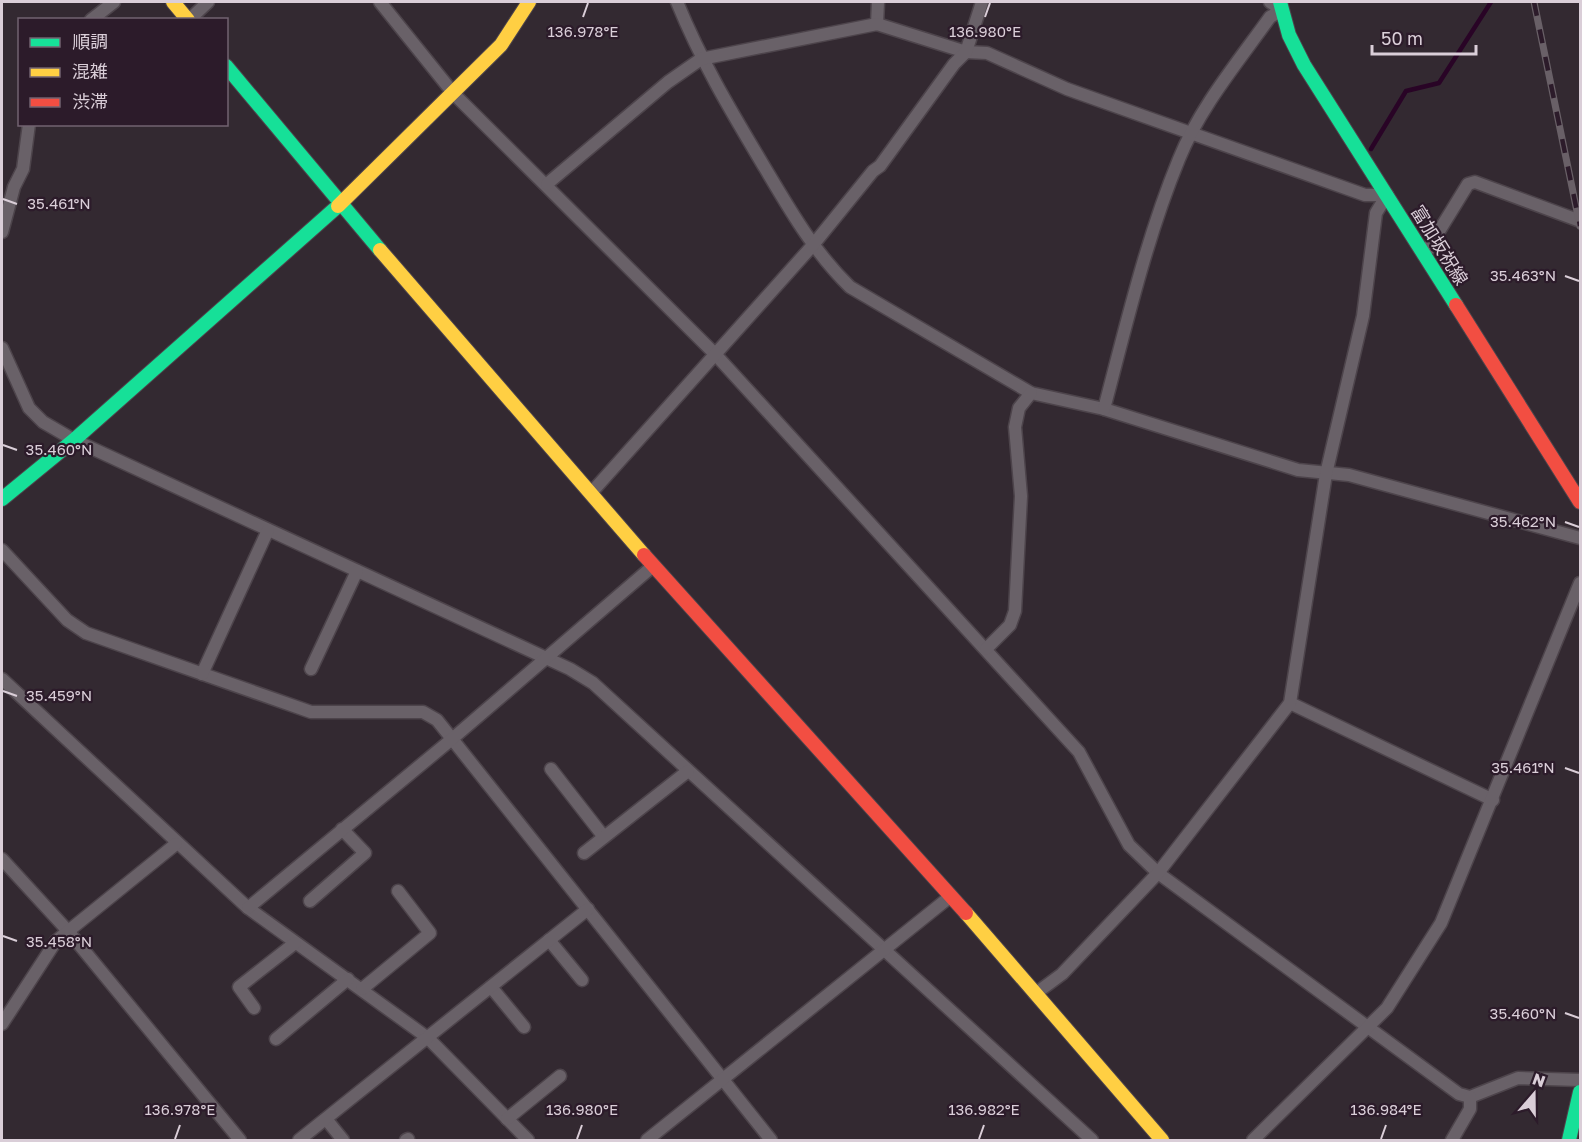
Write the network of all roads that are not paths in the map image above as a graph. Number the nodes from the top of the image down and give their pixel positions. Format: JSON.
{"nodes":[{"id":1,"x":114,"y":2,"type":"edge"},
{"id":2,"x":173,"y":2,"type":"edge"},
{"id":3,"x":208,"y":2,"type":"edge"},
{"id":4,"x":380,"y":2,"type":"edge"},
{"id":5,"x":529,"y":2,"type":"edge"},
{"id":6,"x":677,"y":2,"type":"edge"},
{"id":7,"x":878,"y":2,"type":"edge"},
{"id":8,"x":982,"y":2,"type":"edge"},
{"id":9,"x":1277,"y":4,"type":"edge"},
{"id":10,"x":94,"y":18,"type":"edge"},
{"id":11,"x":186,"y":18,"type":"edge"},
{"id":12,"x":190,"y":18,"type":"edge"},
{"id":13,"x":877,"y":24,"type":"junction"},
{"id":14,"x":966,"y":52,"type":"junction"},
{"id":15,"x":701,"y":59,"type":"junction"},
{"id":16,"x":228,"y":68,"type":"edge"},
{"id":17,"x":454,"y":94,"type":"junction"},
{"id":18,"x":29,"y":126,"type":"edge"},
{"id":19,"x":1191,"y":135,"type":"junction"},
{"id":20,"x":547,"y":184,"type":"junction"},
{"id":21,"x":1387,"y":195,"type":"junction"},
{"id":22,"x":340,"y":204,"type":"junction"},
{"id":23,"x":1581,"y":221,"type":"edge"},
{"id":24,"x":2,"y":232,"type":"edge"},
{"id":25,"x":813,"y":245,"type":"junction"},
{"id":26,"x":1425,"y":254,"type":"junction"},
{"id":27,"x":2,"y":348,"type":"edge"},
{"id":28,"x":715,"y":354,"type":"junction"},
{"id":29,"x":1031,"y":393,"type":"junction"},
{"id":30,"x":1104,"y":409,"type":"junction"},
{"id":31,"x":74,"y":440,"type":"junction"},
{"id":32,"x":1326,"y":474,"type":"junction"},
{"id":33,"x":591,"y":493,"type":"junction"},
{"id":34,"x":2,"y":499,"type":"edge"},
{"id":35,"x":1581,"y":502,"type":"edge"},
{"id":36,"x":268,"y":530,"type":"junction"},
{"id":37,"x":1581,"y":538,"type":"edge"},
{"id":38,"x":2,"y":550,"type":"edge"},
{"id":39,"x":653,"y":566,"type":"junction"},
{"id":40,"x":357,"y":571,"type":"junction"},
{"id":41,"x":1581,"y":583,"type":"edge"},
{"id":42,"x":986,"y":649,"type":"junction"},
{"id":43,"x":545,"y":658,"type":"junction"},
{"id":44,"x":311,"y":669,"type":"dead end"},
{"id":45,"x":202,"y":674,"type":"junction"},
{"id":46,"x":2,"y":679,"type":"edge"},
{"id":47,"x":1290,"y":704,"type":"junction"},
{"id":48,"x":452,"y":739,"type":"junction"},
{"id":49,"x":551,"y":769,"type":"dead end"},
{"id":50,"x":688,"y":771,"type":"junction"},
{"id":51,"x":1493,"y":800,"type":"junction"},
{"id":52,"x":342,"y":829,"type":"junction"},
{"id":53,"x":604,"y":837,"type":"junction"},
{"id":54,"x":176,"y":844,"type":"junction"},
{"id":55,"x":584,"y":853,"type":"dead end"},
{"id":56,"x":2,"y":859,"type":"edge"},
{"id":57,"x":1158,"y":873,"type":"junction"},
{"id":58,"x":398,"y":891,"type":"dead end"},
{"id":59,"x":951,"y":896,"type":"junction"},
{"id":60,"x":310,"y":901,"type":"dead end"},
{"id":61,"x":248,"y":908,"type":"junction"},
{"id":62,"x":588,"y":909,"type":"junction"},
{"id":63,"x":68,"y":931,"type":"junction"},
{"id":64,"x":549,"y":940,"type":"junction"},
{"id":65,"x":295,"y":943,"type":"junction"},
{"id":66,"x":884,"y":951,"type":"junction"},
{"id":67,"x":348,"y":979,"type":"junction"},
{"id":68,"x":582,"y":980,"type":"dead end"},
{"id":69,"x":491,"y":987,"type":"junction"},
{"id":70,"x":362,"y":989,"type":"junction"},
{"id":71,"x":1035,"y":994,"type":"junction"},
{"id":72,"x":254,"y":1008,"type":"dead end"},
{"id":73,"x":2,"y":1024,"type":"edge"},
{"id":74,"x":524,"y":1027,"type":"dead end"},
{"id":75,"x":1367,"y":1028,"type":"junction"},
{"id":76,"x":428,"y":1038,"type":"junction"},
{"id":77,"x":276,"y":1039,"type":"dead end"},
{"id":78,"x":560,"y":1076,"type":"dead end"},
{"id":79,"x":723,"y":1080,"type":"junction"},
{"id":80,"x":1581,"y":1080,"type":"edge"},
{"id":81,"x":1581,"y":1092,"type":"edge"},
{"id":82,"x":1470,"y":1097,"type":"junction"},
{"id":83,"x":326,"y":1119,"type":"junction"},
{"id":84,"x":507,"y":1119,"type":"junction"},
{"id":85,"x":240,"y":1140,"type":"edge"},
{"id":86,"x":298,"y":1140,"type":"edge"},
{"id":87,"x":343,"y":1140,"type":"edge"},
{"id":88,"x":528,"y":1140,"type":"edge"},
{"id":89,"x":647,"y":1140,"type":"edge"},
{"id":90,"x":771,"y":1140,"type":"edge"},
{"id":91,"x":1092,"y":1140,"type":"edge"},
{"id":92,"x":1162,"y":1140,"type":"edge"},
{"id":93,"x":1253,"y":1140,"type":"edge"},
{"id":94,"x":1452,"y":1140,"type":"edge"},
{"id":95,"x":1569,"y":1140,"type":"edge"}],
"edges":[{"from":1,"to":10,"type":"street"},
{"from":2,"to":11,"type":"street"},
{"from":3,"to":12,"type":"street"},
{"from":4,"to":17,"type":"street"},
{"from":5,"to":17,"type":"street"},
{"from":6,"to":15,"type":"street"},
{"from":7,"to":13,"type":"street"},
{"from":8,"to":14,"type":"street"},
{"from":9,"to":19,"type":"street"},
{"from":9,"to":21,"type":"street","name":"富加坂祝線"},
{"from":13,"to":14,"type":"street"},
{"from":13,"to":15,"type":"street"},
{"from":14,"to":19,"type":"street"},
{"from":14,"to":25,"type":"street"},
{"from":15,"to":20,"type":"street"},
{"from":15,"to":25,"type":"street"},
{"from":16,"to":22,"type":"street"},
{"from":17,"to":20,"type":"street"},
{"from":17,"to":22,"type":"street"},
{"from":18,"to":24,"type":"street"},
{"from":19,"to":21,"type":"street"},
{"from":19,"to":30,"type":"street"},
{"from":20,"to":28,"type":"street"},
{"from":21,"to":26,"type":"street","name":"富加坂祝線"},
{"from":21,"to":32,"type":"street"},
{"from":22,"to":31,"type":"street"},
{"from":22,"to":33,"type":"street"},
{"from":23,"to":26,"type":"street"},
{"from":25,"to":28,"type":"street"},
{"from":25,"to":29,"type":"street"},
{"from":26,"to":35,"type":"street","name":"富加坂祝線"},
{"from":27,"to":31,"type":"street"},
{"from":28,"to":33,"type":"street"},
{"from":28,"to":42,"type":"street"},
{"from":29,"to":30,"type":"street"},
{"from":29,"to":42,"type":"street"},
{"from":30,"to":32,"type":"street"},
{"from":31,"to":34,"type":"street"},
{"from":31,"to":36,"type":"street"},
{"from":32,"to":37,"type":"street"},
{"from":32,"to":47,"type":"street"},
{"from":33,"to":39,"type":"street"},
{"from":36,"to":40,"type":"street"},
{"from":36,"to":45,"type":"street"},
{"from":38,"to":45,"type":"street"},
{"from":39,"to":43,"type":"street"},
{"from":39,"to":59,"type":"street"},
{"from":40,"to":43,"type":"street"},
{"from":40,"to":44,"type":"street"},
{"from":41,"to":51,"type":"street"},
{"from":42,"to":57,"type":"street"},
{"from":43,"to":48,"type":"street"},
{"from":43,"to":50,"type":"street"},
{"from":45,"to":48,"type":"street"},
{"from":46,"to":54,"type":"street"},
{"from":47,"to":51,"type":"street"},
{"from":47,"to":57,"type":"street"},
{"from":48,"to":52,"type":"street"},
{"from":48,"to":62,"type":"street"},
{"from":49,"to":53,"type":"street"},
{"from":50,"to":53,"type":"street"},
{"from":50,"to":66,"type":"street"},
{"from":51,"to":75,"type":"street"},
{"from":52,"to":60,"type":"street"},
{"from":52,"to":61,"type":"street"},
{"from":53,"to":55,"type":"street"},
{"from":54,"to":61,"type":"street"},
{"from":54,"to":63,"type":"street"},
{"from":56,"to":63,"type":"street"},
{"from":57,"to":71,"type":"street"},
{"from":57,"to":75,"type":"street"},
{"from":58,"to":70,"type":"street"},
{"from":59,"to":66,"type":"street"},
{"from":59,"to":71,"type":"street"},
{"from":61,"to":65,"type":"street"},
{"from":62,"to":64,"type":"street"},
{"from":62,"to":79,"type":"street"},
{"from":63,"to":73,"type":"street"},
{"from":63,"to":85,"type":"street"},
{"from":64,"to":68,"type":"street"},
{"from":64,"to":69,"type":"street"},
{"from":65,"to":67,"type":"street"},
{"from":65,"to":72,"type":"street"},
{"from":66,"to":79,"type":"street"},
{"from":66,"to":91,"type":"street"},
{"from":67,"to":70,"type":"street"},
{"from":67,"to":77,"type":"street"},
{"from":69,"to":74,"type":"street"},
{"from":69,"to":76,"type":"street"},
{"from":70,"to":76,"type":"street"},
{"from":71,"to":92,"type":"street"},
{"from":75,"to":82,"type":"street"},
{"from":75,"to":93,"type":"street"},
{"from":76,"to":83,"type":"street"},
{"from":76,"to":84,"type":"street"},
{"from":78,"to":84,"type":"street"},
{"from":79,"to":89,"type":"street"},
{"from":79,"to":90,"type":"street"},
{"from":80,"to":82,"type":"street"},
{"from":81,"to":95,"type":"street"},
{"from":82,"to":94,"type":"street"},
{"from":83,"to":86,"type":"street"},
{"from":83,"to":87,"type":"street"},
{"from":84,"to":88,"type":"street"}]}
